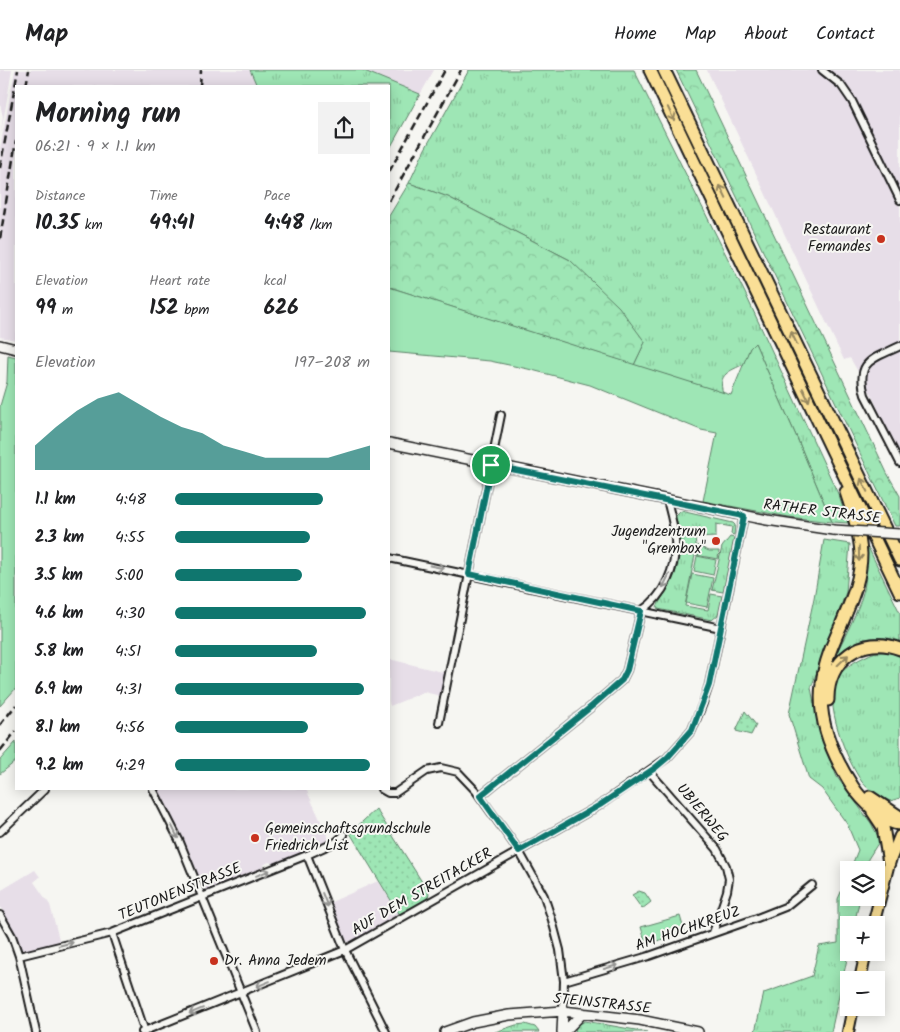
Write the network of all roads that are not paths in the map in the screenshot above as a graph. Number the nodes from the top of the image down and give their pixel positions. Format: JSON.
{"nodes":[{"id":1,"x":650,"y":70,"type":"edge"},
{"id":2,"x":664,"y":70,"type":"edge"},
{"id":3,"x":822,"y":70,"type":"edge"},
{"id":4,"x":900,"y":200,"type":"edge"},
{"id":5,"x":0,"y":345,"type":"edge"},
{"id":6,"x":900,"y":346,"type":"edge"},
{"id":7,"x":15,"y":349,"type":"edge"},
{"id":8,"x":501,"y":415,"type":"dead end"},
{"id":9,"x":828,"y":440,"type":"junction"},
{"id":10,"x":390,"y":444,"type":"edge"},
{"id":11,"x":900,"y":463,"type":"edge"},
{"id":12,"x":491,"y":465,"type":"junction"},
{"id":13,"x":667,"y":500,"type":"junction"},
{"id":14,"x":744,"y":516,"type":"junction"},
{"id":15,"x":900,"y":534,"type":"edge"},
{"id":16,"x":390,"y":558,"type":"edge"},
{"id":17,"x":900,"y":560,"type":"edge"},
{"id":18,"x":469,"y":574,"type":"junction"},
{"id":19,"x":900,"y":592,"type":"edge"},
{"id":20,"x":641,"y":611,"type":"junction"},
{"id":21,"x":721,"y":628,"type":"junction"},
{"id":22,"x":900,"y":649,"type":"edge"},
{"id":23,"x":439,"y":723,"type":"dead end"},
{"id":24,"x":649,"y":771,"type":"junction"},
{"id":25,"x":44,"y":790,"type":"edge"},
{"id":26,"x":154,"y":790,"type":"edge"},
{"id":27,"x":383,"y":790,"type":"edge"},
{"id":28,"x":480,"y":796,"type":"junction"},
{"id":29,"x":872,"y":803,"type":"junction"},
{"id":30,"x":900,"y":803,"type":"edge"},
{"id":31,"x":900,"y":817,"type":"edge"},
{"id":32,"x":900,"y":824,"type":"edge"},
{"id":33,"x":0,"y":832,"type":"edge"},
{"id":34,"x":344,"y":835,"type":"dead end"},
{"id":35,"x":900,"y":836,"type":"edge"},
{"id":36,"x":519,"y":851,"type":"junction"},
{"id":37,"x":307,"y":855,"type":"junction"},
{"id":38,"x":889,"y":863,"type":"junction"},
{"id":39,"x":812,"y":885,"type":"dead end"},
{"id":40,"x":202,"y":898,"type":"junction"},
{"id":41,"x":0,"y":915,"type":"edge"},
{"id":42,"x":875,"y":916,"type":"edge"},
{"id":43,"x":112,"y":933,"type":"junction"},
{"id":44,"x":713,"y":934,"type":"junction"},
{"id":45,"x":346,"y":950,"type":"junction"},
{"id":46,"x":19,"y":956,"type":"junction"},
{"id":47,"x":564,"y":981,"type":"junction"},
{"id":48,"x":241,"y":993,"type":"junction"},
{"id":49,"x":563,"y":1011,"type":"junction"},
{"id":50,"x":583,"y":1013,"type":"junction"},
{"id":51,"x":851,"y":1016,"type":"edge"},
{"id":52,"x":848,"y":1031,"type":"edge"},
{"id":53,"x":36,"y":1032,"type":"edge"},
{"id":54,"x":144,"y":1032,"type":"edge"},
{"id":55,"x":257,"y":1032,"type":"edge"},
{"id":56,"x":386,"y":1032,"type":"edge"},
{"id":57,"x":445,"y":1032,"type":"edge"},
{"id":58,"x":563,"y":1032,"type":"edge"},
{"id":59,"x":698,"y":1032,"type":"edge"}],
"edges":[{"from":1,"to":9,"type":"highway","one_way":true},
{"from":17,"to":2,"type":"highway","one_way":true},
{"from":3,"to":4,"type":"street"},
{"from":5,"to":7,"type":"street"},
{"from":6,"to":11,"type":"street"},
{"from":8,"to":12,"type":"street"},
{"from":9,"to":19,"type":"highway"},
{"from":9,"to":29,"type":"highway","one_way":true},
{"from":10,"to":12,"type":"street","name":"RATHER STRASSE"},
{"from":12,"to":13,"type":"street","name":"RATHER STRASSE"},
{"from":12,"to":18,"type":"street"},
{"from":13,"to":14,"type":"street","name":"RATHER STRASSE"},
{"from":13,"to":20,"type":"street","one_way":true},
{"from":14,"to":15,"type":"street","name":"RATHER STRASSE","bridge":true},
{"from":14,"to":21,"type":"street","name":"AUF DEM STREITACKER"},
{"from":16,"to":18,"type":"street","one_way":true},
{"from":18,"to":20,"type":"street"},
{"from":18,"to":23,"type":"street"},
{"from":20,"to":21,"type":"street"},
{"from":20,"to":28,"type":"street"},
{"from":21,"to":24,"type":"street","name":"AUF DEM STREITACKER"},
{"from":29,"to":22,"type":"highway","one_way":true},
{"from":24,"to":36,"type":"street","name":"AUF DEM STREITACKER"},
{"from":24,"to":44,"type":"street","name":"UBIERWEG"},
{"from":25,"to":33,"type":"street"},
{"from":26,"to":40,"type":"street","one_way":true},
{"from":27,"to":28,"type":"street"},
{"from":28,"to":36,"type":"street"},
{"from":29,"to":30,"type":"highway"},
{"from":29,"to":31,"type":"highway"},
{"from":29,"to":32,"type":"highway"},
{"from":29,"to":38,"type":"highway"},
{"from":34,"to":37,"type":"street","name":"TEUTONENSTRASSE"},
{"from":35,"to":38,"type":"main road"},
{"from":36,"to":45,"type":"street","name":"AUF DEM STREITACKER"},
{"from":36,"to":47,"type":"street"},
{"from":40,"to":37,"type":"street","name":"TEUTONENSTRASSE","one_way":true},
{"from":37,"to":45,"type":"street","one_way":true},
{"from":38,"to":42,"type":"main road"},
{"from":39,"to":44,"type":"street","name":"AM HOCHKREUZ"},
{"from":40,"to":43,"type":"street","name":"TEUTONENSTRASSE"},
{"from":40,"to":48,"type":"street"},
{"from":41,"to":46,"type":"street"},
{"from":46,"to":43,"type":"street","name":"TEUTONENSTRASSE","one_way":true},
{"from":43,"to":54,"type":"street"},
{"from":47,"to":44,"type":"street","name":"AM HOCHKREUZ","one_way":true},
{"from":45,"to":48,"type":"street","name":"AUF DEM STREITACKER","one_way":true},
{"from":45,"to":56,"type":"street"},
{"from":46,"to":53,"type":"street"},
{"from":47,"to":49,"type":"street"},
{"from":48,"to":54,"type":"street","name":"AUF DEM STREITACKER","one_way":true},
{"from":48,"to":55,"type":"street"},
{"from":49,"to":50,"type":"street","name":"STEINSTRASSE"},
{"from":49,"to":57,"type":"street","name":"STEINSTRASSE"},
{"from":49,"to":58,"type":"street"},
{"from":50,"to":58,"type":"street"},
{"from":50,"to":59,"type":"street","name":"STEINSTRASSE"},
{"from":51,"to":52,"type":"main road"}]}
